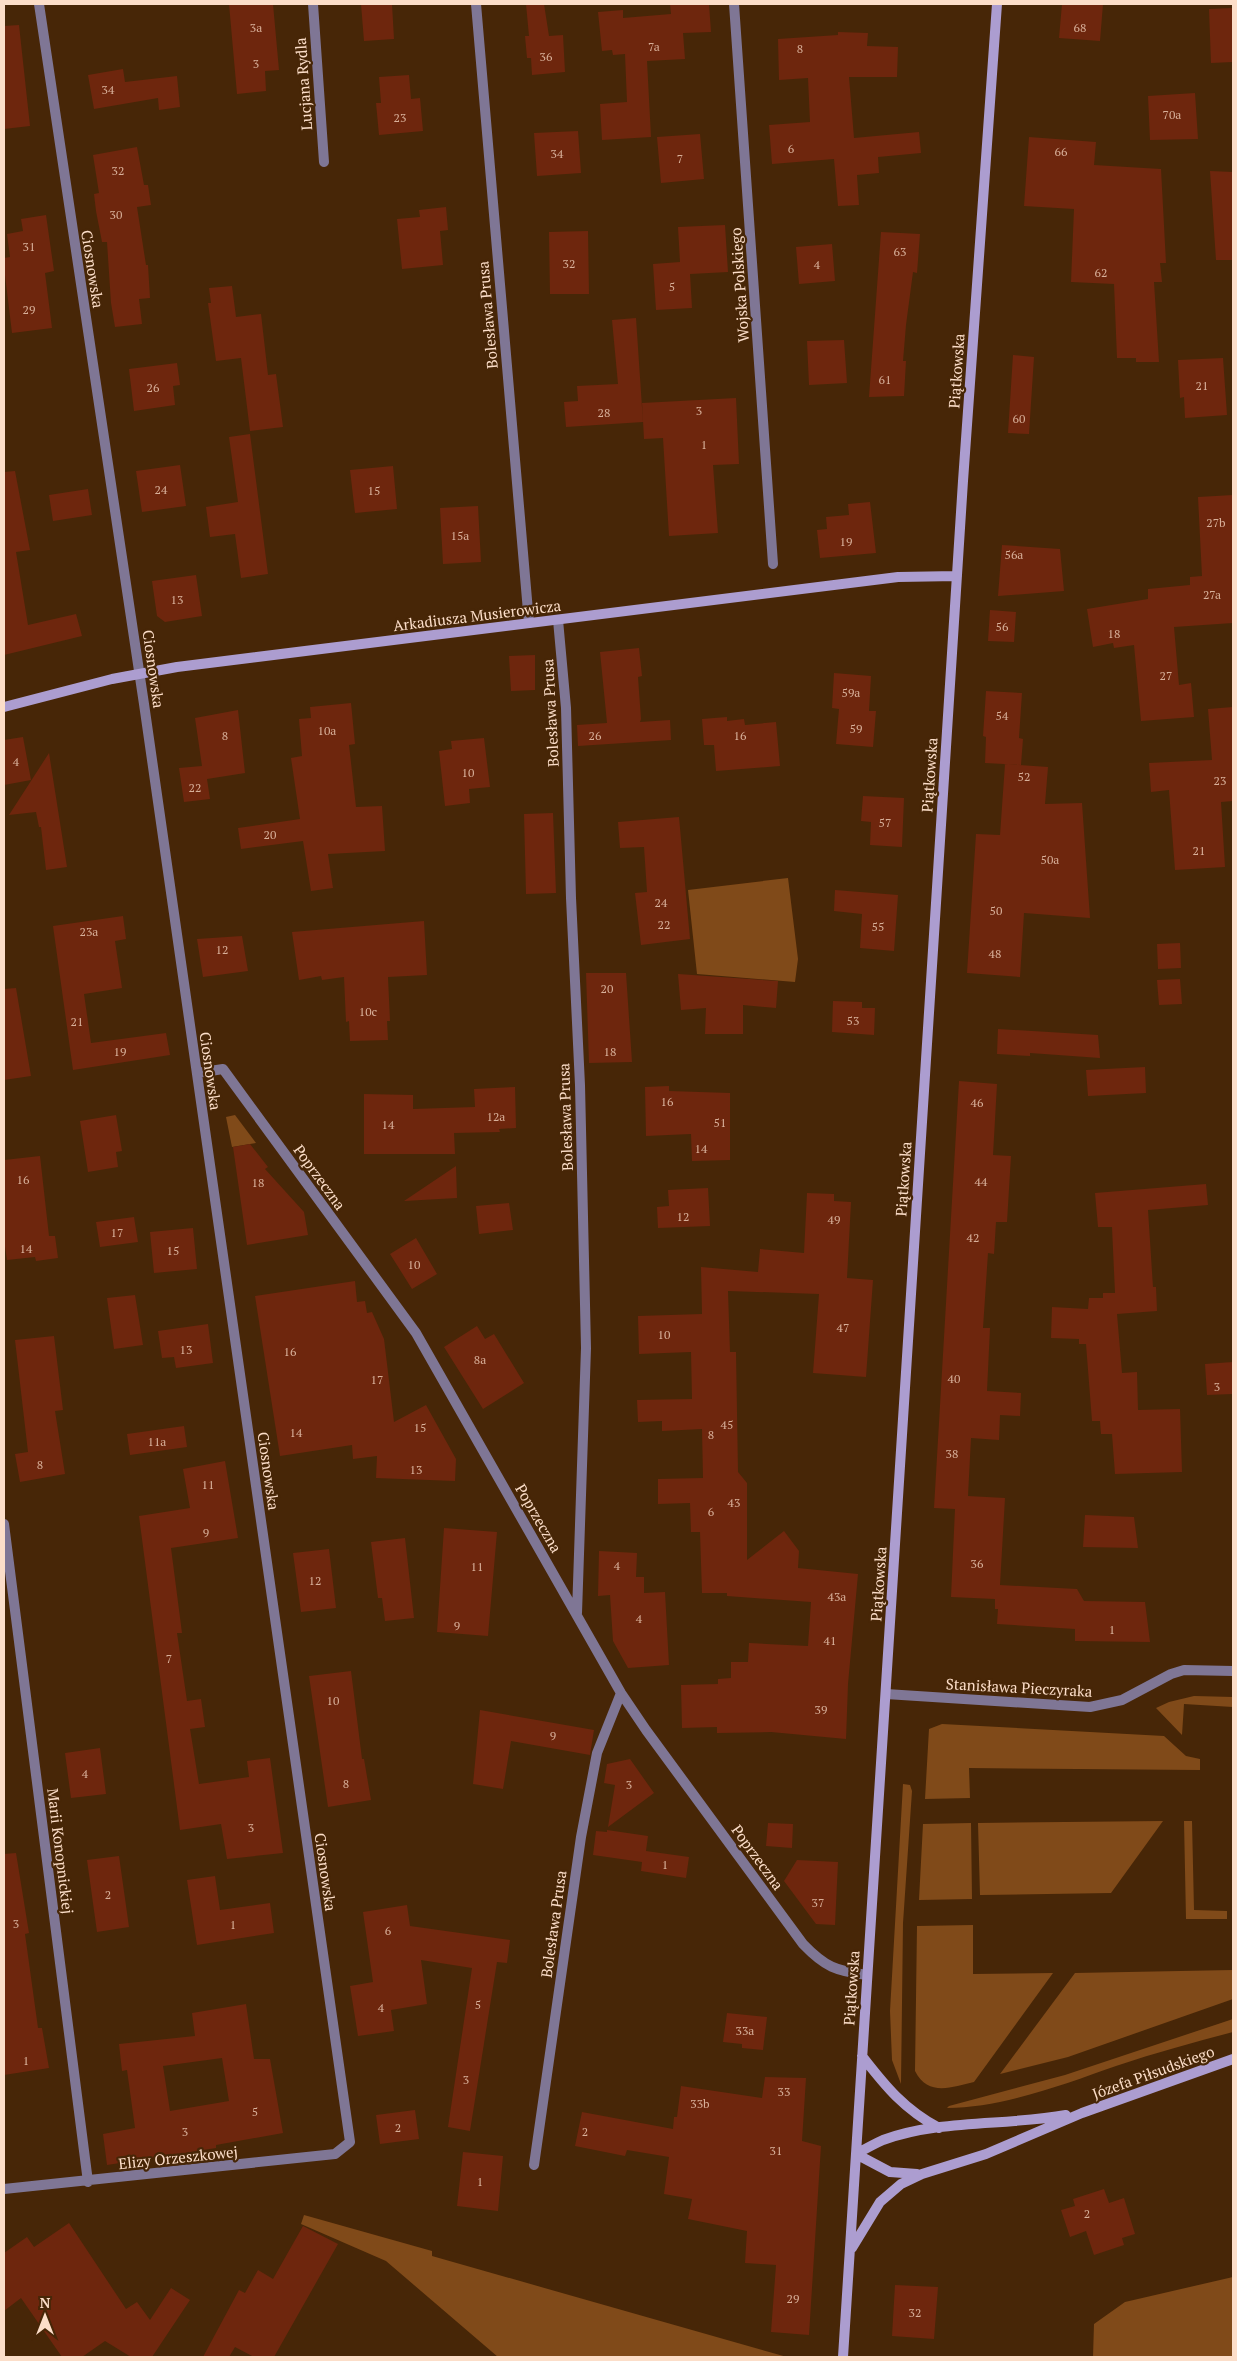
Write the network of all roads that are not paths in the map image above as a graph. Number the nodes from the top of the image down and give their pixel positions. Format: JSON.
{"nodes":[{"id":1,"x":39,"y":4,"type":"edge"},
{"id":2,"x":313,"y":4,"type":"edge"},
{"id":3,"x":476,"y":4,"type":"edge"},
{"id":4,"x":734,"y":4,"type":"edge"},
{"id":5,"x":997,"y":4,"type":"edge"},
{"id":6,"x":324,"y":162,"type":"dead end"},
{"id":7,"x":773,"y":564,"type":"dead end"},
{"id":8,"x":957,"y":576,"type":"junction"},
{"id":9,"x":558,"y":620,"type":"junction"},
{"id":10,"x":529,"y":623,"type":"junction"},
{"id":11,"x":140,"y":673,"type":"junction"},
{"id":12,"x":4,"y":707,"type":"edge"},
{"id":13,"x":197,"y":1073,"type":"junction"},
{"id":14,"x":4,"y":1524,"type":"edge"},
{"id":15,"x":576,"y":1614,"type":"junction"},
{"id":16,"x":1233,"y":1671,"type":"edge"},
{"id":17,"x":621,"y":1693,"type":"junction"},
{"id":18,"x":886,"y":1694,"type":"junction"},
{"id":19,"x":867,"y":1974,"type":"junction"},
{"id":20,"x":862,"y":2056,"type":"junction"},
{"id":21,"x":1233,"y":2059,"type":"edge"},
{"id":22,"x":1082,"y":2112,"type":"junction"},
{"id":23,"x":939,"y":2128,"type":"junction"},
{"id":24,"x":350,"y":2142,"type":"joint"},
{"id":25,"x":856,"y":2154,"type":"junction"},
{"id":26,"x":534,"y":2165,"type":"dead end"},
{"id":27,"x":922,"y":2174,"type":"junction"},
{"id":28,"x":88,"y":2182,"type":"junction"},
{"id":29,"x":4,"y":2189,"type":"edge"},
{"id":30,"x":850,"y":2253,"type":"junction"},
{"id":31,"x":843,"y":2357,"type":"edge"}],
"edges":[{"from":1,"to":11,"type":"street","name":"Ciosnowska"},
{"from":2,"to":6,"type":"street","name":"Lucjana Rydla"},
{"from":3,"to":10,"type":"street","name":"Bolesława Prusa"},
{"from":4,"to":7,"type":"street","name":"Wojska Polskiego"},
{"from":5,"to":8,"type":"main road","name":"Piątkowska"},
{"from":8,"to":9,"type":"main road","name":"Arkadiusza Musierowicza"},
{"from":8,"to":18,"type":"main road","name":"Piątkowska"},
{"from":9,"to":10,"type":"main road","name":"Arkadiusza Musierowicza"},
{"from":9,"to":15,"type":"street","name":"Bolesława Prusa"},
{"from":10,"to":11,"type":"main road","name":"Arkadiusza Musierowicza"},
{"from":11,"to":12,"type":"main road","name":"Arkadiusza Musierowicza"},
{"from":11,"to":13,"type":"street","name":"Ciosnowska"},
{"from":13,"to":15,"type":"street","name":"Poprzeczna"},
{"from":13,"to":24,"type":"street","name":"Ciosnowska"},
{"from":14,"to":28,"type":"street","name":"Marii Konopnickiej"},
{"from":15,"to":17,"type":"street","name":"Poprzeczna"},
{"from":16,"to":18,"type":"street","name":"Stanisława Pieczyraka"},
{"from":17,"to":19,"type":"street","name":"Poprzeczna"},
{"from":17,"to":26,"type":"street","name":"Bolesława Prusa"},
{"from":18,"to":19,"type":"main road","name":"Piątkowska"},
{"from":19,"to":20,"type":"main road","name":"Piątkowska"},
{"from":20,"to":23,"type":"main road"},
{"from":20,"to":25,"type":"main road","name":"Piątkowska"},
{"from":21,"to":22,"type":"main road","name":"Józefa Piłsudskiego"},
{"from":22,"to":23,"type":"main road","name":"Józefa Piłsudskiego"},
{"from":22,"to":27,"type":"main road","name":"Józefa Piłsudskiego"},
{"from":23,"to":25,"type":"main road","name":"Józefa Piłsudskiego"},
{"from":24,"to":28,"type":"street","name":"Elizy Orzeszkowej"},
{"from":25,"to":27,"type":"main road"},
{"from":25,"to":30,"type":"main road","name":"Piątkowska"},
{"from":27,"to":30,"type":"main road"},
{"from":28,"to":29,"type":"street","name":"Elizy Orzeszkowej"},
{"from":30,"to":31,"type":"main road","name":"Piątkowska"}]}
